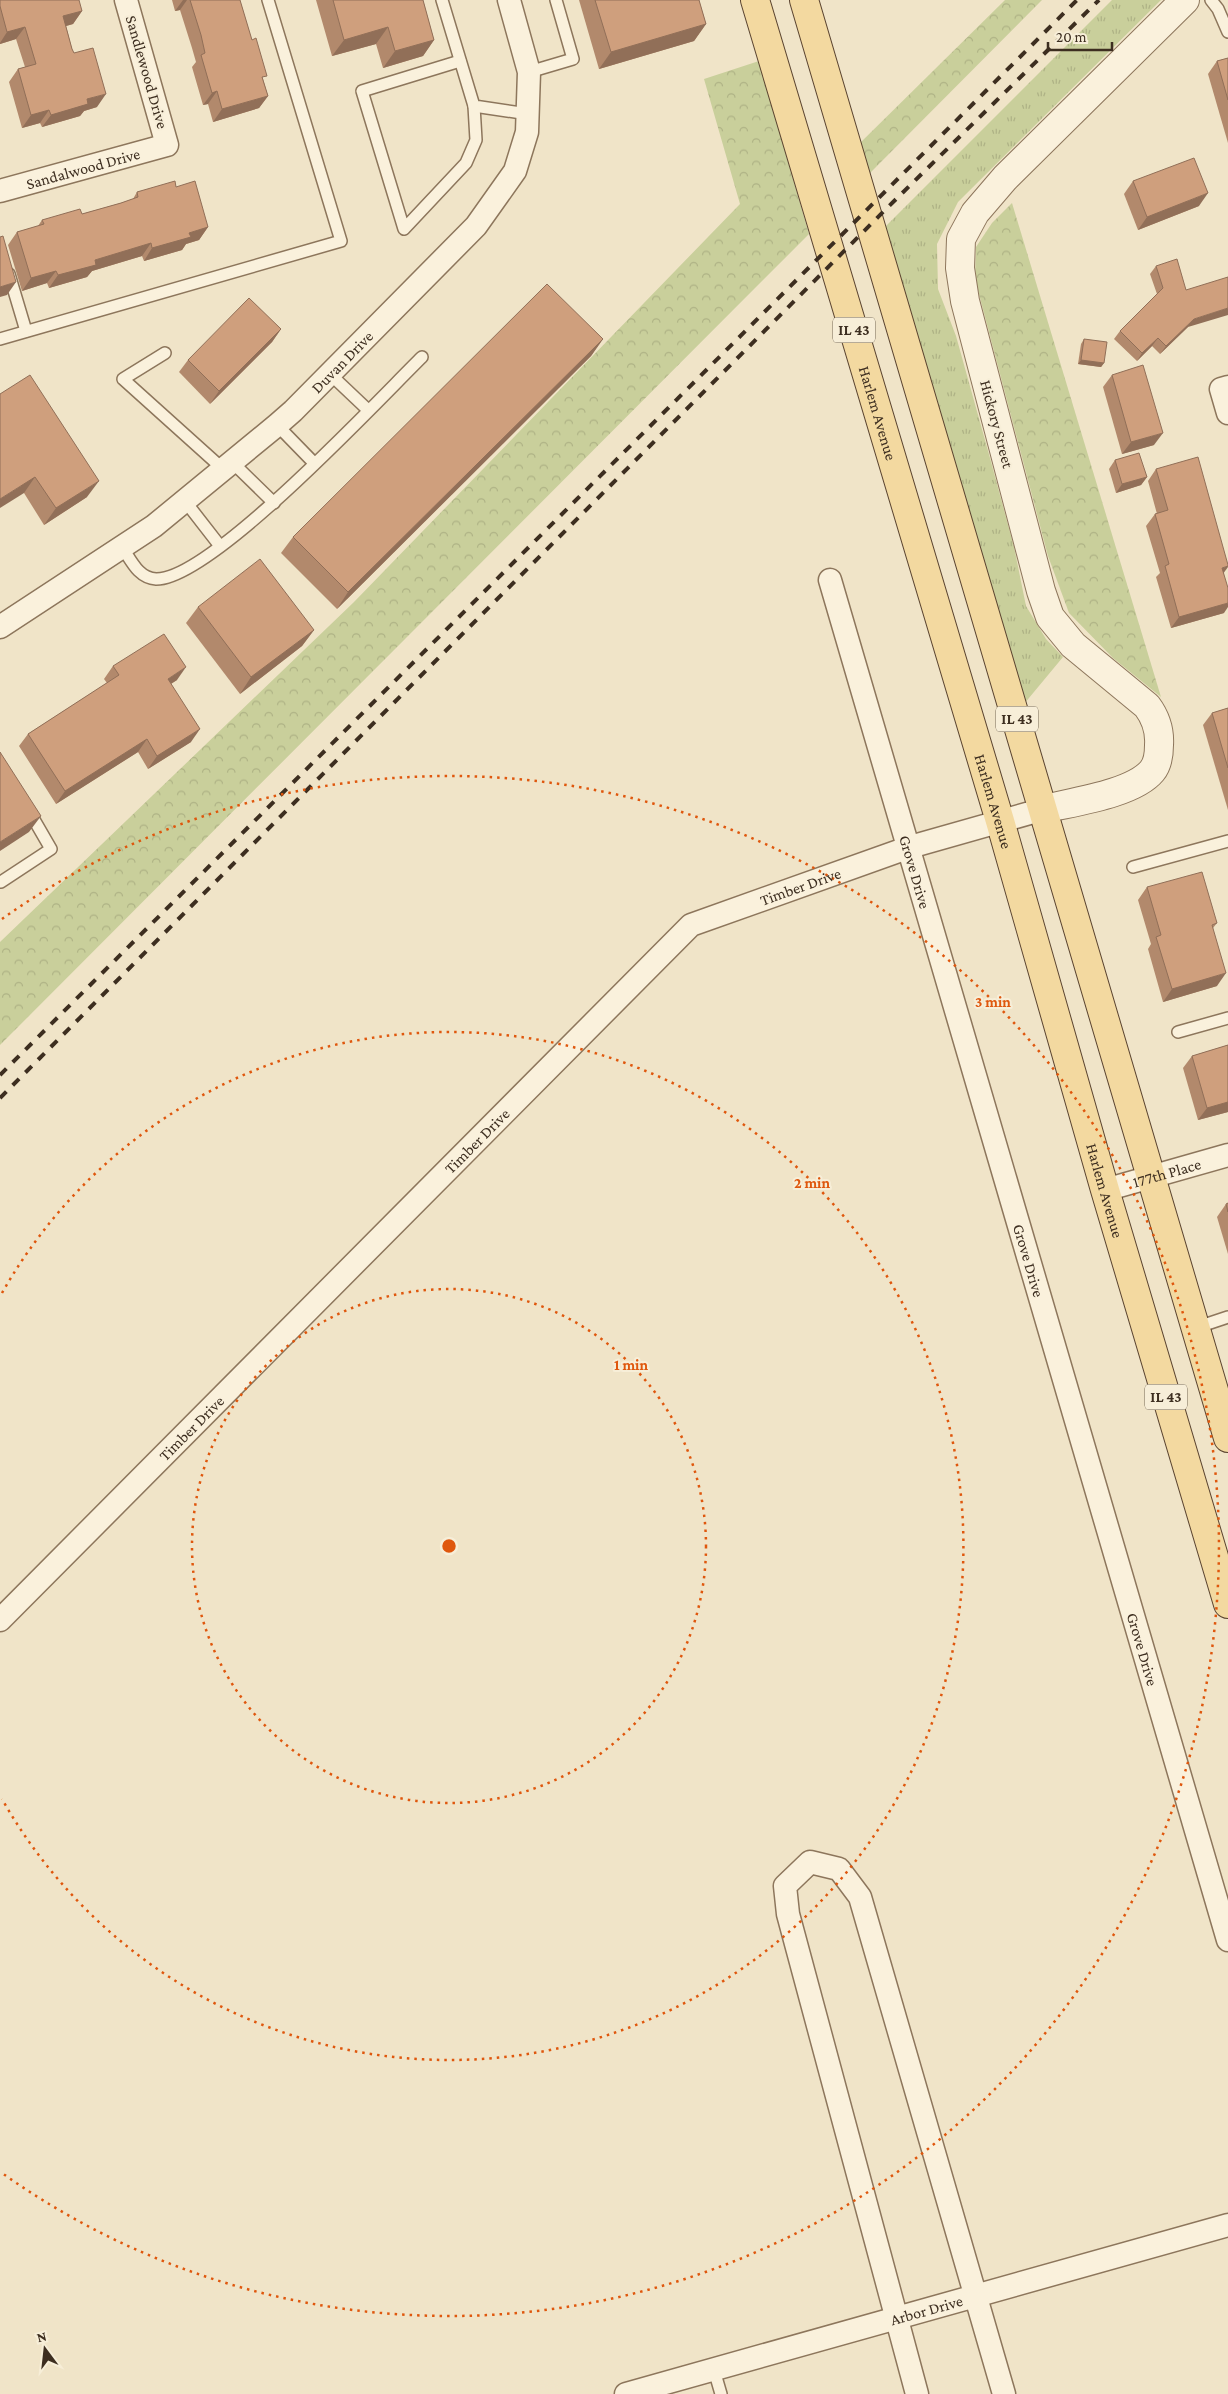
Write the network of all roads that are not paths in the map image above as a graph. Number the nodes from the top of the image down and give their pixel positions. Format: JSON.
{"nodes":[{"id":1,"x":126,"y":0,"type":"edge"},
{"id":2,"x":268,"y":0,"type":"edge"},
{"id":3,"x":442,"y":0,"type":"edge"},
{"id":4,"x":509,"y":0,"type":"edge"},
{"id":5,"x":556,"y":0,"type":"edge"},
{"id":6,"x":755,"y":0,"type":"edge"},
{"id":7,"x":804,"y":0,"type":"edge"},
{"id":8,"x":1185,"y":0,"type":"edge"},
{"id":9,"x":1211,"y":0,"type":"edge"},
{"id":10,"x":1228,"y":32,"type":"edge"},
{"id":11,"x":460,"y":61,"type":"junction"},
{"id":12,"x":529,"y":72,"type":"junction"},
{"id":13,"x":474,"y":106,"type":"junction"},
{"id":14,"x":528,"y":114,"type":"junction"},
{"id":15,"x":167,"y":145,"type":"joint"},
{"id":16,"x":1,"y":187,"type":"edge"},
{"id":17,"x":5,"y":261,"type":"edge"},
{"id":18,"x":26,"y":331,"type":"junction"},
{"id":19,"x":0,"y":339,"type":"edge"},
{"id":20,"x":165,"y":353,"type":"dead end"},
{"id":21,"x":422,"y":357,"type":"dead end"},
{"id":22,"x":330,"y":374,"type":"junction"},
{"id":23,"x":1224,"y":388,"type":"edge"},
{"id":24,"x":368,"y":410,"type":"junction"},
{"id":25,"x":1228,"y":412,"type":"edge"},
{"id":26,"x":277,"y":425,"type":"junction"},
{"id":27,"x":314,"y":463,"type":"junction"},
{"id":28,"x":227,"y":466,"type":"junction"},
{"id":29,"x":185,"y":501,"type":"junction"},
{"id":30,"x":274,"y":502,"type":"junction"},
{"id":31,"x":220,"y":546,"type":"junction"},
{"id":32,"x":122,"y":547,"type":"junction"},
{"id":33,"x":830,"y":580,"type":"dead end"},
{"id":34,"x":0,"y":627,"type":"edge"},
{"id":35,"x":20,"y":798,"type":"edge"},
{"id":36,"x":1044,"y":809,"type":"junction"},
{"id":37,"x":1000,"y":822,"type":"junction"},
{"id":38,"x":1228,"y":841,"type":"edge"},
{"id":39,"x":910,"y":847,"type":"junction"},
{"id":40,"x":1133,"y":867,"type":"dead end"},
{"id":41,"x":2,"y":882,"type":"dead end"},
{"id":42,"x":1228,"y":1018,"type":"edge"},
{"id":43,"x":1178,"y":1032,"type":"dead end"},
{"id":44,"x":1228,"y":1155,"type":"edge"},
{"id":45,"x":1150,"y":1177,"type":"junction"},
{"id":46,"x":1105,"y":1190,"type":"junction"},
{"id":47,"x":1228,"y":1317,"type":"edge"},
{"id":48,"x":1195,"y":1328,"type":"junction"},
{"id":49,"x":1223,"y":1402,"type":"edge"},
{"id":50,"x":1228,"y":1438,"type":"edge"},
{"id":51,"x":1221,"y":1555,"type":"edge"},
{"id":52,"x":1228,"y":1604,"type":"edge"},
{"id":53,"x":0,"y":1620,"type":"edge"},
{"id":54,"x":1228,"y":1940,"type":"edge"},
{"id":55,"x":1228,"y":2225,"type":"edge"},
{"id":56,"x":977,"y":2297,"type":"junction"},
{"id":57,"x":896,"y":2319,"type":"junction"},
{"id":58,"x":714,"y":2370,"type":"junction"},
{"id":59,"x":638,"y":2392,"type":"edge"},
{"id":60,"x":721,"y":2394,"type":"edge"},
{"id":61,"x":917,"y":2394,"type":"edge"},
{"id":62,"x":1004,"y":2394,"type":"edge"}],
"edges":[{"from":1,"to":15,"type":"street","name":"Sandlewood Drive"},
{"from":2,"to":18,"type":"lane"},
{"from":3,"to":11,"type":"lane"},
{"from":4,"to":12,"type":"street","name":"Duvan Drive"},
{"from":5,"to":12,"type":"lane"},
{"from":6,"to":37,"type":"main road","name":"Harlem Avenue","number":"IL 43"},
{"from":7,"to":36,"type":"main road","number":"IL 43"},
{"from":8,"to":36,"type":"street","name":"Hickory Street"},
{"from":9,"to":10,"type":"lane"},
{"from":11,"to":13,"type":"lane"},
{"from":11,"to":13,"type":"lane"},
{"from":12,"to":14,"type":"street","name":"Duvan Drive"},
{"from":13,"to":14,"type":"lane"},
{"from":14,"to":22,"type":"street","name":"Duvan Drive"},
{"from":15,"to":16,"type":"street","name":"Sandalwood Drive"},
{"from":17,"to":18,"type":"lane"},
{"from":18,"to":19,"type":"lane"},
{"from":20,"to":28,"type":"lane"},
{"from":21,"to":24,"type":"lane"},
{"from":22,"to":24,"type":"lane"},
{"from":22,"to":26,"type":"street","name":"Duvan Drive"},
{"from":23,"to":25,"type":"street"},
{"from":24,"to":27,"type":"lane"},
{"from":26,"to":27,"type":"lane"},
{"from":26,"to":28,"type":"street","name":"Duvan Drive"},
{"from":27,"to":30,"type":"lane"},
{"from":28,"to":29,"type":"street","name":"Duvan Drive"},
{"from":28,"to":30,"type":"lane"},
{"from":29,"to":31,"type":"lane"},
{"from":29,"to":32,"type":"street","name":"Duvan Drive"},
{"from":30,"to":31,"type":"lane"},
{"from":31,"to":32,"type":"lane"},
{"from":32,"to":34,"type":"street","name":"Duvan Drive"},
{"from":33,"to":39,"type":"street","name":"Grove Drive"},
{"from":35,"to":41,"type":"lane"},
{"from":36,"to":37,"type":"street","name":"Timber Drive"},
{"from":36,"to":45,"type":"main road","number":"IL 43"},
{"from":37,"to":39,"type":"street","name":"Timber Drive"},
{"from":37,"to":46,"type":"main road","name":"Harlem Avenue","number":"IL 43"},
{"from":38,"to":40,"type":"lane"},
{"from":39,"to":53,"type":"street","name":"Timber Drive"},
{"from":39,"to":54,"type":"street","name":"Grove Drive"},
{"from":42,"to":43,"type":"lane"},
{"from":44,"to":45,"type":"street","name":"177th Place"},
{"from":45,"to":46,"type":"street","name":"177th Place"},
{"from":45,"to":48,"type":"main road","number":"IL 43"},
{"from":46,"to":51,"type":"main road","name":"Harlem Avenue","number":"IL 43"},
{"from":47,"to":48,"type":"lane"},
{"from":48,"to":49,"type":"main road","number":"IL 43"},
{"from":49,"to":50,"type":"main road","number":"IL 43"},
{"from":51,"to":52,"type":"main road","name":"Harlem Avenue","number":"IL 43"},
{"from":55,"to":56,"type":"street","name":"Arbor Drive"},
{"from":56,"to":57,"type":"street","name":"Arbor Drive"},
{"from":56,"to":57,"type":"street"},
{"from":56,"to":62,"type":"street"},
{"from":57,"to":58,"type":"street","name":"Arbor Drive"},
{"from":57,"to":61,"type":"street"},
{"from":58,"to":59,"type":"street","name":"Arbor Drive"},
{"from":58,"to":60,"type":"lane"}]}
